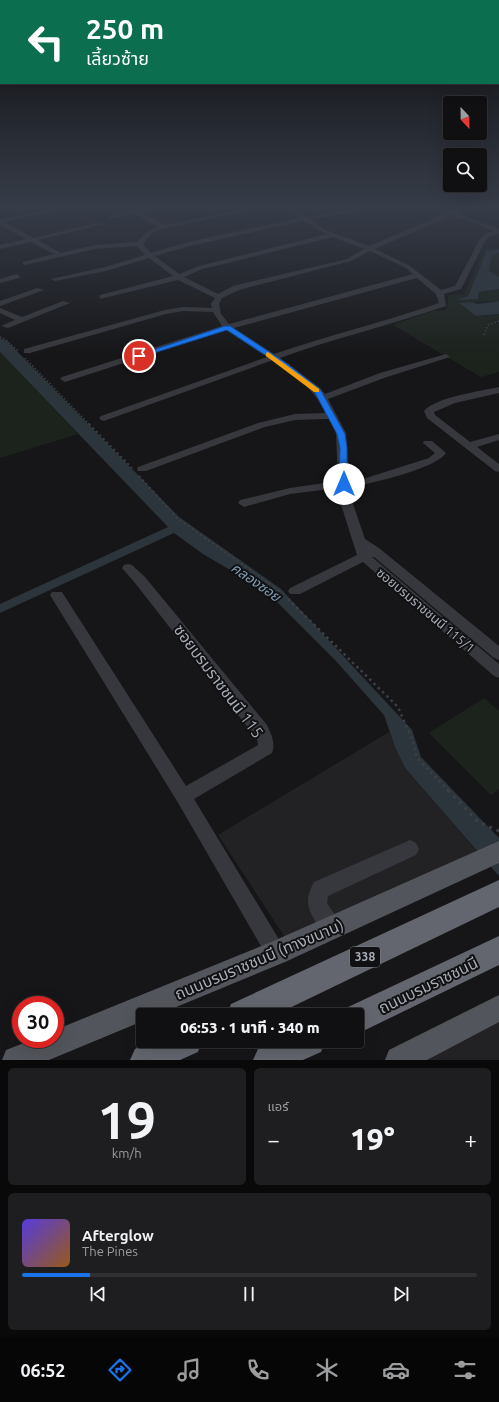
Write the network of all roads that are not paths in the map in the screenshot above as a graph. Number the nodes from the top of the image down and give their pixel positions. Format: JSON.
{"nodes":[{"id":1,"x":49,"y":257,"type":"edge"},
{"id":2,"x":145,"y":257,"type":"edge"},
{"id":3,"x":152,"y":257,"type":"edge"},
{"id":4,"x":240,"y":257,"type":"edge"},
{"id":5,"x":354,"y":257,"type":"edge"},
{"id":6,"x":389,"y":257,"type":"edge"},
{"id":7,"x":473,"y":257,"type":"edge"},
{"id":8,"x":25,"y":263,"type":"dead end"},
{"id":9,"x":16,"y":276,"type":"dead end"},
{"id":10,"x":418,"y":276,"type":"junction"},
{"id":11,"x":179,"y":277,"type":"junction"},
{"id":12,"x":55,"y":280,"type":"dead end"},
{"id":13,"x":0,"y":281,"type":"edge"},
{"id":14,"x":40,"y":290,"type":"dead end"},
{"id":15,"x":440,"y":293,"type":"junction"},
{"id":16,"x":103,"y":297,"type":"dead end"},
{"id":17,"x":219,"y":297,"type":"junction"},
{"id":18,"x":66,"y":303,"type":"dead end"},
{"id":19,"x":0,"y":304,"type":"edge"},
{"id":20,"x":0,"y":310,"type":"edge"},
{"id":21,"x":216,"y":310,"type":"junction"},
{"id":22,"x":22,"y":320,"type":"junction"},
{"id":23,"x":5,"y":326,"type":"dead end"},
{"id":24,"x":227,"y":328,"type":"junction"},
{"id":25,"x":27,"y":351,"type":"dead end"},
{"id":26,"x":446,"y":357,"type":"dead end"},
{"id":27,"x":274,"y":358,"type":"junction"},
{"id":28,"x":65,"y":379,"type":"dead end"},
{"id":29,"x":499,"y":390,"type":"edge"},
{"id":30,"x":323,"y":398,"type":"junction"},
{"id":31,"x":331,"y":416,"type":"junction"},
{"id":32,"x":104,"y":418,"type":"dead end"},
{"id":33,"x":499,"y":437,"type":"edge"},
{"id":34,"x":428,"y":443,"type":"dead end"},
{"id":35,"x":468,"y":446,"type":"junction"},
{"id":36,"x":142,"y":469,"type":"dead end"},
{"id":37,"x":499,"y":470,"type":"edge"},
{"id":38,"x":344,"y":484,"type":"junction"},
{"id":39,"x":244,"y":503,"type":"dead end"},
{"id":40,"x":370,"y":553,"type":"junction"},
{"id":41,"x":128,"y":568,"type":"dead end"},
{"id":42,"x":295,"y":591,"type":"dead end"},
{"id":43,"x":423,"y":591,"type":"junction"},
{"id":44,"x":56,"y":595,"type":"dead end"},
{"id":45,"x":412,"y":598,"type":"junction"},
{"id":46,"x":491,"y":654,"type":"edge"},
{"id":47,"x":499,"y":672,"type":"edge"},
{"id":48,"x":183,"y":796,"type":"junction"},
{"id":49,"x":410,"y":849,"type":"dead end"},
{"id":50,"x":499,"y":852,"type":"edge"},
{"id":51,"x":493,"y":896,"type":"edge"},
{"id":52,"x":333,"y":927,"type":"junction"},
{"id":53,"x":499,"y":950,"type":"edge"},
{"id":54,"x":276,"y":953,"type":"junction"},
{"id":55,"x":257,"y":1008,"type":"edge"},
{"id":56,"x":499,"y":1008,"type":"edge"},
{"id":57,"x":364,"y":1016,"type":"edge"},
{"id":58,"x":172,"y":1048,"type":"edge"},
{"id":59,"x":295,"y":1048,"type":"edge"},
{"id":60,"x":16,"y":1060,"type":"edge"},
{"id":61,"x":146,"y":1060,"type":"edge"},
{"id":62,"x":269,"y":1060,"type":"edge"},
{"id":63,"x":399,"y":1060,"type":"edge"}],
"edges":[{"from":1,"to":8,"type":"street"},
{"from":2,"to":12,"type":"street"},
{"from":3,"to":11,"type":"street"},
{"from":4,"to":11,"type":"street"},
{"from":5,"to":17,"type":"street"},
{"from":6,"to":10,"type":"street"},
{"from":7,"to":15,"type":"street"},
{"from":9,"to":13,"type":"street"},
{"from":10,"to":15,"type":"street"},
{"from":10,"to":24,"type":"street"},
{"from":11,"to":16,"type":"street"},
{"from":11,"to":17,"type":"street"},
{"from":14,"to":19,"type":"street"},
{"from":15,"to":27,"type":"street"},
{"from":17,"to":21,"type":"street"},
{"from":18,"to":22,"type":"street"},
{"from":20,"to":22,"type":"street"},
{"from":21,"to":24,"type":"street","name":"ซอยบรมราชชนนี 115/1"},
{"from":21,"to":25,"type":"street"},
{"from":22,"to":23,"type":"street"},
{"from":24,"to":27,"type":"street","name":"ซอยบรมราชชนนี 115/1"},
{"from":24,"to":28,"type":"street"},
{"from":26,"to":30,"type":"street"},
{"from":27,"to":30,"type":"street","name":"ซอยบรมราชชนนี 115/1"},
{"from":27,"to":32,"type":"street"},
{"from":29,"to":35,"type":"street"},
{"from":30,"to":31,"type":"street","name":"ซอยบรมราชชนนี 115/1"},
{"from":31,"to":36,"type":"street"},
{"from":31,"to":38,"type":"street","name":"ซอยบรมราชชนนี 115/1"},
{"from":33,"to":35,"type":"street"},
{"from":34,"to":38,"type":"street"},
{"from":35,"to":37,"type":"street"},
{"from":38,"to":39,"type":"street"},
{"from":38,"to":40,"type":"street","name":"ซอยบรมราชชนนี 115/1"},
{"from":40,"to":42,"type":"street"},
{"from":40,"to":43,"type":"street","name":"ซอยบรมราชชนนี 115/1"},
{"from":40,"to":45,"type":"street","name":"ซอยบรมราชชนนี 115/1"},
{"from":41,"to":48,"type":"street","name":"ซอยบรมราชชนนี 115"},
{"from":43,"to":45,"type":"street"},
{"from":43,"to":46,"type":"street","name":"ซอยบรมราชชนนี 115/1"},
{"from":44,"to":48,"type":"street"},
{"from":45,"to":46,"type":"street","name":"ซอยบรมราชชนนี 115/1"},
{"from":46,"to":47,"type":"street","name":"ซอยบรมราชชนนี 115/1"},
{"from":48,"to":54,"type":"street"},
{"from":49,"to":52,"type":"street"},
{"from":50,"to":52,"type":"main road","name":"ถนนบรมราชชนนี (ทางขนาน)"},
{"from":51,"to":55,"type":"highway","number":"338"},
{"from":52,"to":54,"type":"main road","name":"ถนนบรมราชชนนี (ทางขนาน)"},
{"from":53,"to":57,"type":"highway","name":"ถนนบรมราชชนนี"},
{"from":54,"to":60,"type":"main road","name":"ถนนบรมราชชนนี (ทางขนาน)"},
{"from":56,"to":63,"type":"main road"},
{"from":58,"to":61,"type":"highway"},
{"from":59,"to":62,"type":"highway"}]}
